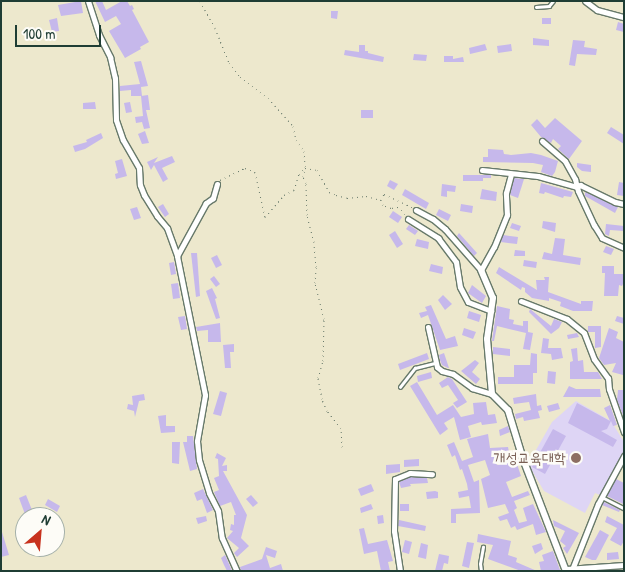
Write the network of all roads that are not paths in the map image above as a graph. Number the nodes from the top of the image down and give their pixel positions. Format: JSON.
{"nodes":[{"id":1,"x":88,"y":1,"type":"edge"},
{"id":2,"x":553,"y":1,"type":"edge"},
{"id":3,"x":585,"y":1,"type":"edge"},
{"id":4,"x":536,"y":7,"type":"dead end"},
{"id":5,"x":624,"y":17,"type":"edge"},
{"id":6,"x":542,"y":141,"type":"dead end"},
{"id":7,"x":482,"y":170,"type":"dead end"},
{"id":8,"x":510,"y":174,"type":"junction"},
{"id":9,"x":217,"y":184,"type":"road end"},
{"id":10,"x":577,"y":187,"type":"junction"},
{"id":11,"x":624,"y":204,"type":"edge"},
{"id":12,"x":416,"y":210,"type":"road end"},
{"id":13,"x":408,"y":219,"type":"road end"},
{"id":14,"x":624,"y":248,"type":"edge"},
{"id":15,"x":178,"y":256,"type":"junction"},
{"id":16,"x":481,"y":270,"type":"junction"},
{"id":17,"x":522,"y":301,"type":"dead end"},
{"id":18,"x":491,"y":311,"type":"junction"},
{"id":19,"x":428,"y":327,"type":"dead end"},
{"id":20,"x":436,"y":362,"type":"junction"},
{"id":21,"x":400,"y":386,"type":"dead end"},
{"id":22,"x":492,"y":394,"type":"junction"},
{"id":23,"x":624,"y":432,"type":"edge"},
{"id":24,"x":624,"y":456,"type":"edge"},
{"id":25,"x":432,"y":474,"type":"dead end"},
{"id":26,"x":602,"y":497,"type":"junction"},
{"id":27,"x":624,"y":508,"type":"edge"},
{"id":28,"x":483,"y":547,"type":"dead end"},
{"id":29,"x":624,"y":565,"type":"edge"},
{"id":30,"x":605,"y":568,"type":"edge"},
{"id":31,"x":568,"y":569,"type":"edge"},
{"id":32,"x":237,"y":571,"type":"edge"},
{"id":33,"x":400,"y":571,"type":"edge"},
{"id":34,"x":481,"y":571,"type":"edge"}],
"edges":[{"from":1,"to":15,"type":"street"},
{"from":2,"to":4,"type":"lane"},
{"from":3,"to":5,"type":"street"},
{"from":6,"to":10,"type":"street"},
{"from":7,"to":8,"type":"street"},
{"from":8,"to":10,"type":"street"},
{"from":8,"to":16,"type":"street"},
{"from":9,"to":15,"type":"street"},
{"from":10,"to":11,"type":"street"},
{"from":10,"to":14,"type":"street"},
{"from":12,"to":16,"type":"street"},
{"from":13,"to":18,"type":"street"},
{"from":15,"to":32,"type":"street"},
{"from":16,"to":18,"type":"street"},
{"from":17,"to":23,"type":"street"},
{"from":18,"to":22,"type":"street"},
{"from":19,"to":20,"type":"street"},
{"from":20,"to":21,"type":"lane"},
{"from":20,"to":22,"type":"street"},
{"from":22,"to":31,"type":"street"},
{"from":24,"to":26,"type":"street"},
{"from":25,"to":33,"type":"street"},
{"from":26,"to":27,"type":"lane"},
{"from":26,"to":31,"type":"street"},
{"from":28,"to":34,"type":"lane"},
{"from":29,"to":30,"type":"street"},
{"from":30,"to":31,"type":"street"}]}
